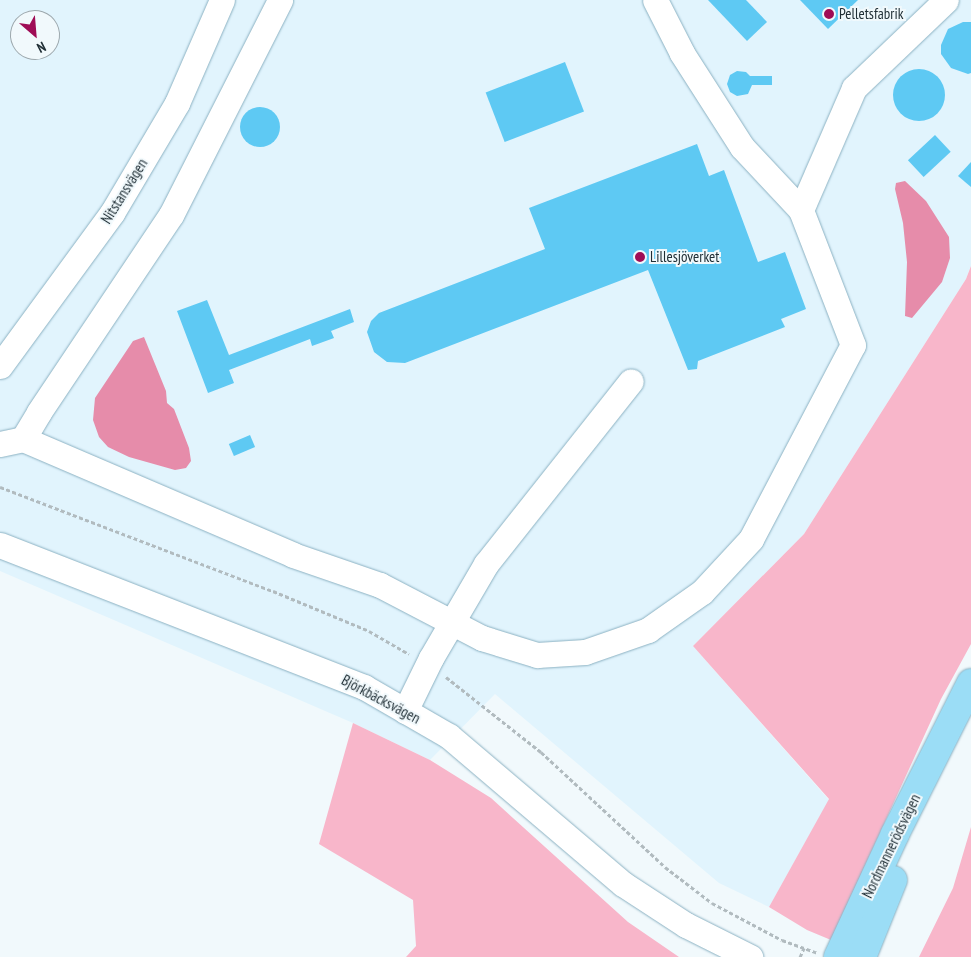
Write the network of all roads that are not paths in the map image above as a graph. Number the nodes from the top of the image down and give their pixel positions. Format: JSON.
{"nodes":[{"id":1,"x":222,"y":0,"type":"edge"},
{"id":2,"x":280,"y":0,"type":"edge"},
{"id":3,"x":655,"y":0,"type":"edge"},
{"id":4,"x":946,"y":0,"type":"edge"},
{"id":5,"x":801,"y":210,"type":"junction"},
{"id":6,"x":0,"y":366,"type":"edge"},
{"id":7,"x":631,"y":381,"type":"dead end"},
{"id":8,"x":12,"y":441,"type":"edge"},
{"id":9,"x":0,"y":545,"type":"edge"},
{"id":10,"x":452,"y":622,"type":"junction"},
{"id":11,"x":971,"y":683,"type":"edge"},
{"id":12,"x":405,"y":710,"type":"junction"},
{"id":13,"x":945,"y":736,"type":"junction"},
{"id":14,"x":686,"y":925,"type":"junction"},
{"id":15,"x":716,"y":957,"type":"edge"},
{"id":16,"x":750,"y":957,"type":"edge"},
{"id":17,"x":838,"y":957,"type":"edge"},
{"id":18,"x":862,"y":957,"type":"edge"}],
"edges":[{"from":1,"to":6,"type":"street","name":"Nitstansvägen"},
{"from":2,"to":8,"type":"street"},
{"from":3,"to":5,"type":"street"},
{"from":4,"to":5,"type":"street"},
{"from":5,"to":10,"type":"street"},
{"from":7,"to":10,"type":"street"},
{"from":8,"to":10,"type":"street"},
{"from":9,"to":12,"type":"street","name":"Björkbäcksvägen"},
{"from":10,"to":12,"type":"street"},
{"from":11,"to":13,"type":"main road","name":"Nordmannerödsvägen"},
{"from":12,"to":14,"type":"street","name":"Björkbäcksvägen"},
{"from":13,"to":17,"type":"main road","name":"Nordmannerödsvägen"},
{"from":13,"to":18,"type":"main road","name":"Nordmannerödsvägen"},
{"from":14,"to":15,"type":"street","name":"Björkbäcksvägen"},
{"from":14,"to":16,"type":"street","name":"Björkbäcksvägen"}]}
